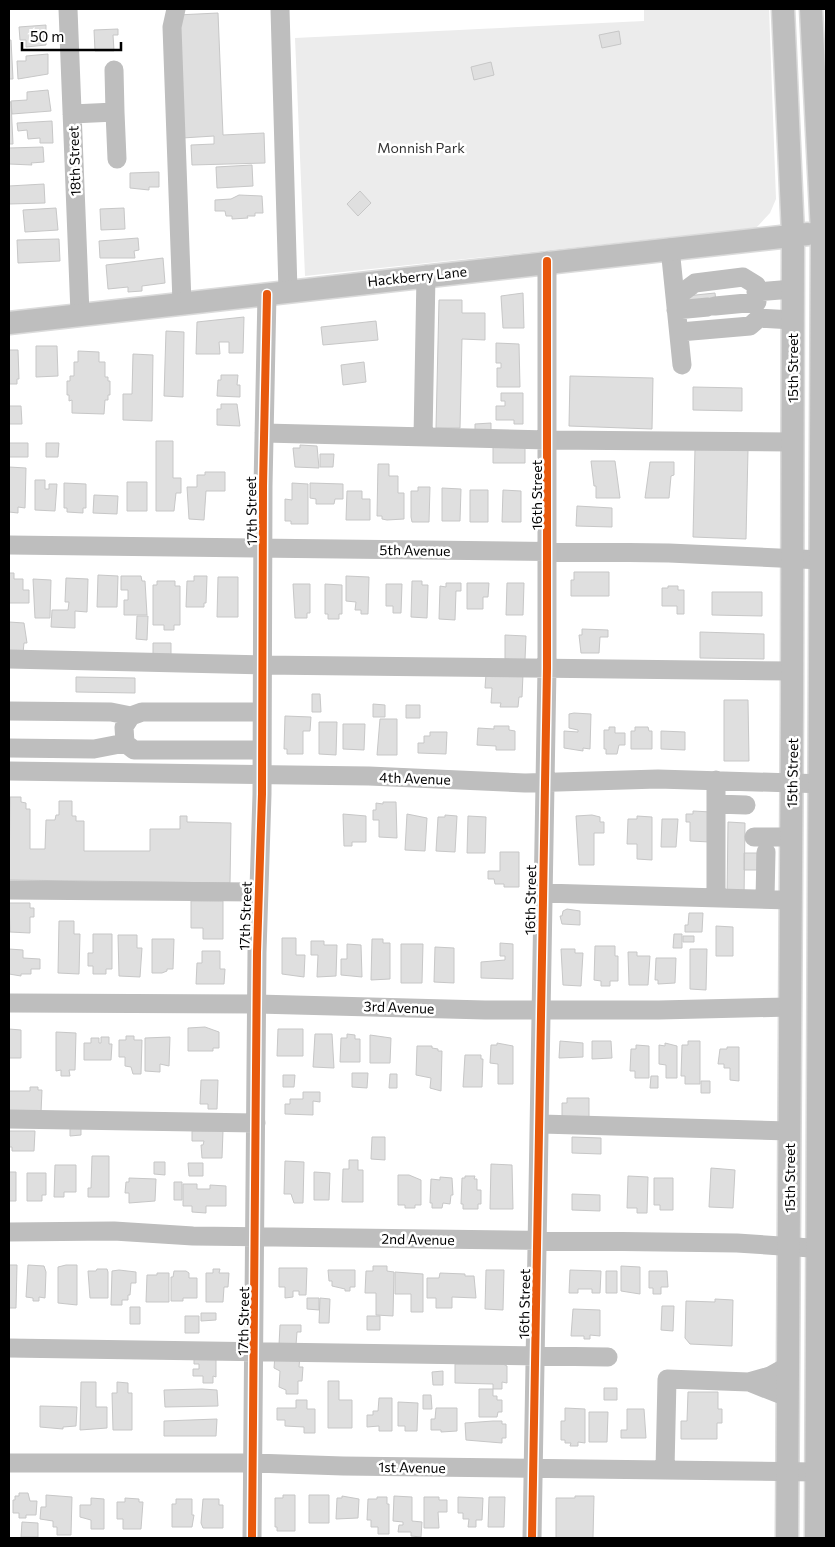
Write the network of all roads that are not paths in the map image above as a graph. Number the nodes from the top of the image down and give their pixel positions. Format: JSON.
{"nodes":[{"id":1,"x":68,"y":9,"type":"edge"},
{"id":2,"x":176,"y":9,"type":"edge"},
{"id":3,"x":280,"y":9,"type":"edge"},
{"id":4,"x":782,"y":9,"type":"edge"},
{"id":5,"x":811,"y":9,"type":"edge"},
{"id":6,"x":114,"y":70,"type":"dead end"},
{"id":7,"x":115,"y":112,"type":"junction"},
{"id":8,"x":72,"y":114,"type":"junction"},
{"id":9,"x":117,"y":159,"type":"dead end"},
{"id":10,"x":824,"y":232,"type":"edge"},
{"id":11,"x":793,"y":236,"type":"junction"},
{"id":12,"x":670,"y":248,"type":"junction"},
{"id":13,"x":547,"y":261,"type":"junction"},
{"id":14,"x":426,"y":275,"type":"junction"},
{"id":15,"x":793,"y":289,"type":"junction"},
{"id":16,"x":277,"y":292,"type":"junction"},
{"id":17,"x":678,"y":298,"type":"junction"},
{"id":18,"x":757,"y":299,"type":"junction"},
{"id":19,"x":182,"y":303,"type":"junction"},
{"id":20,"x":80,"y":314,"type":"junction"},
{"id":21,"x":792,"y":320,"type":"junction"},
{"id":22,"x":9,"y":323,"type":"edge"},
{"id":23,"x":680,"y":332,"type":"junction"},
{"id":24,"x":682,"y":365,"type":"dead end"},
{"id":25,"x":264,"y":434,"type":"junction"},
{"id":26,"x":423,"y":437,"type":"junction"},
{"id":27,"x":548,"y":440,"type":"junction"},
{"id":28,"x":792,"y":442,"type":"junction"},
{"id":29,"x":9,"y":545,"type":"edge"},
{"id":30,"x":264,"y":549,"type":"junction"},
{"id":31,"x":548,"y":552,"type":"junction"},
{"id":32,"x":792,"y":559,"type":"junction"},
{"id":33,"x":822,"y":560,"type":"junction"},
{"id":34,"x":824,"y":624,"type":"edge"},
{"id":35,"x":824,"y":656,"type":"edge"},
{"id":36,"x":9,"y":659,"type":"edge"},
{"id":37,"x":262,"y":665,"type":"junction"},
{"id":38,"x":547,"y":668,"type":"junction"},
{"id":39,"x":792,"y":671,"type":"junction"},
{"id":40,"x":9,"y":711,"type":"edge"},
{"id":41,"x":262,"y":712,"type":"junction"},
{"id":42,"x":131,"y":716,"type":"junction"},
{"id":43,"x":125,"y":743,"type":"junction"},
{"id":44,"x":9,"y":748,"type":"edge"},
{"id":45,"x":262,"y":750,"type":"junction"},
{"id":46,"x":9,"y":771,"type":"edge"},
{"id":47,"x":262,"y":775,"type":"junction"},
{"id":48,"x":716,"y":780,"type":"junction"},
{"id":49,"x":544,"y":782,"type":"junction"},
{"id":50,"x":792,"y":782,"type":"junction"},
{"id":51,"x":823,"y":784,"type":"edge"},
{"id":52,"x":716,"y":804,"type":"junction"},
{"id":53,"x":746,"y":805,"type":"dead end"},
{"id":54,"x":754,"y":837,"type":"dead end"},
{"id":55,"x":791,"y":837,"type":"junction"},
{"id":56,"x":791,"y":871,"type":"junction"},
{"id":57,"x":9,"y":890,"type":"edge"},
{"id":58,"x":716,"y":890,"type":"dead end"},
{"id":59,"x":258,"y":892,"type":"junction"},
{"id":60,"x":543,"y":893,"type":"junction"},
{"id":61,"x":765,"y":899,"type":"junction"},
{"id":62,"x":790,"y":900,"type":"junction"},
{"id":63,"x":9,"y":1003,"type":"edge"},
{"id":64,"x":257,"y":1004,"type":"junction"},
{"id":65,"x":789,"y":1007,"type":"junction"},
{"id":66,"x":542,"y":1010,"type":"junction"},
{"id":67,"x":822,"y":1010,"type":"edge"},
{"id":68,"x":822,"y":1077,"type":"edge"},
{"id":69,"x":9,"y":1119,"type":"edge"},
{"id":70,"x":256,"y":1123,"type":"junction"},
{"id":71,"x":541,"y":1124,"type":"junction"},
{"id":72,"x":822,"y":1128,"type":"edge"},
{"id":73,"x":789,"y":1131,"type":"junction"},
{"id":74,"x":822,"y":1166,"type":"edge"},
{"id":75,"x":9,"y":1232,"type":"edge"},
{"id":76,"x":255,"y":1236,"type":"junction"},
{"id":77,"x":538,"y":1241,"type":"junction"},
{"id":78,"x":789,"y":1246,"type":"junction"},
{"id":79,"x":822,"y":1248,"type":"edge"},
{"id":80,"x":9,"y":1348,"type":"edge"},
{"id":81,"x":255,"y":1352,"type":"junction"},
{"id":82,"x":535,"y":1356,"type":"junction"},
{"id":83,"x":608,"y":1357,"type":"dead end"},
{"id":84,"x":788,"y":1366,"type":"junction"},
{"id":85,"x":749,"y":1382,"type":"junction"},
{"id":86,"x":788,"y":1397,"type":"junction"},
{"id":87,"x":9,"y":1463,"type":"edge"},
{"id":88,"x":253,"y":1463,"type":"junction"},
{"id":89,"x":532,"y":1469,"type":"junction"},
{"id":90,"x":665,"y":1469,"type":"junction"},
{"id":91,"x":787,"y":1471,"type":"junction"},
{"id":92,"x":816,"y":1472,"type":"junction"},
{"id":93,"x":252,"y":1538,"type":"edge"},
{"id":94,"x":532,"y":1538,"type":"edge"},
{"id":95,"x":787,"y":1538,"type":"edge"},
{"id":96,"x":816,"y":1538,"type":"edge"}],
"edges":[{"from":1,"to":8,"type":"street","name":"18th Street"},
{"from":2,"to":19,"type":"street"},
{"from":3,"to":16,"type":"street","name":"17th Street"},
{"from":4,"to":11,"type":"main road","name":"15th Street"},
{"from":5,"to":10,"type":"main road","name":"15th Street"},
{"from":6,"to":7,"type":"street"},
{"from":7,"to":8,"type":"street"},
{"from":7,"to":9,"type":"street"},
{"from":8,"to":20,"type":"street","name":"18th Street"},
{"from":10,"to":11,"type":"main road","name":"Hackberry Lane"},
{"from":10,"to":33,"type":"main road","name":"15th Street"},
{"from":11,"to":12,"type":"main road","name":"Hackberry Lane"},
{"from":11,"to":15,"type":"main road","name":"15th Street"},
{"from":12,"to":13,"type":"main road","name":"Hackberry Lane"},
{"from":12,"to":17,"type":"street"},
{"from":13,"to":14,"type":"main road","name":"Hackberry Lane"},
{"from":13,"to":27,"type":"street","name":"16th Street"},
{"from":14,"to":16,"type":"main road","name":"Hackberry Lane"},
{"from":14,"to":26,"type":"street"},
{"from":15,"to":18,"type":"street"},
{"from":15,"to":21,"type":"main road","name":"15th Street"},
{"from":16,"to":19,"type":"main road","name":"Hackberry Lane"},
{"from":16,"to":25,"type":"street","name":"17th Street"},
{"from":17,"to":18,"type":"street"},
{"from":17,"to":18,"type":"street"},
{"from":17,"to":23,"type":"street"},
{"from":18,"to":21,"type":"street"},
{"from":18,"to":23,"type":"street"},
{"from":19,"to":20,"type":"main road","name":"Hackberry Lane"},
{"from":20,"to":22,"type":"main road","name":"Hackberry Lane"},
{"from":21,"to":28,"type":"main road","name":"15th Street"},
{"from":23,"to":24,"type":"street"},
{"from":25,"to":26,"type":"street"},
{"from":25,"to":30,"type":"street","name":"17th Street"},
{"from":26,"to":27,"type":"street"},
{"from":27,"to":28,"type":"street"},
{"from":27,"to":31,"type":"street","name":"16th Street"},
{"from":28,"to":32,"type":"main road","name":"15th Street"},
{"from":29,"to":30,"type":"street","name":"5th Avenue"},
{"from":30,"to":31,"type":"street","name":"5th Avenue"},
{"from":30,"to":37,"type":"street","name":"17th Street"},
{"from":31,"to":32,"type":"street","name":"5th Avenue"},
{"from":31,"to":38,"type":"street","name":"16th Street"},
{"from":32,"to":33,"type":"street","name":"5th Avenue"},
{"from":32,"to":39,"type":"main road","name":"15th Street"},
{"from":33,"to":34,"type":"main road","name":"15th Street"},
{"from":34,"to":35,"type":"main road","name":"15th Street"},
{"from":35,"to":51,"type":"main road","name":"15th Street"},
{"from":36,"to":37,"type":"street"},
{"from":37,"to":38,"type":"street"},
{"from":37,"to":41,"type":"street","name":"17th Street"},
{"from":38,"to":39,"type":"street"},
{"from":38,"to":49,"type":"street","name":"16th Street"},
{"from":39,"to":50,"type":"main road","name":"15th Street"},
{"from":40,"to":42,"type":"street"},
{"from":41,"to":42,"type":"street"},
{"from":41,"to":45,"type":"street","name":"17th Street"},
{"from":42,"to":43,"type":"street"},
{"from":43,"to":44,"type":"street"},
{"from":43,"to":45,"type":"street"},
{"from":45,"to":47,"type":"street","name":"17th Street"},
{"from":46,"to":47,"type":"street","name":"4th Avenue"},
{"from":47,"to":49,"type":"street","name":"4th Avenue"},
{"from":47,"to":59,"type":"street","name":"17th Street"},
{"from":48,"to":49,"type":"street","name":"4th Avenue"},
{"from":48,"to":50,"type":"street","name":"4th Avenue"},
{"from":48,"to":52,"type":"street"},
{"from":49,"to":60,"type":"street","name":"16th Street"},
{"from":50,"to":51,"type":"street","name":"4th Avenue"},
{"from":50,"to":55,"type":"main road","name":"15th Street"},
{"from":51,"to":67,"type":"main road","name":"15th Street"},
{"from":52,"to":53,"type":"street"},
{"from":52,"to":58,"type":"street"},
{"from":54,"to":55,"type":"street"},
{"from":55,"to":56,"type":"main road","name":"15th Street"},
{"from":56,"to":61,"type":"street"},
{"from":56,"to":62,"type":"main road","name":"15th Street"},
{"from":57,"to":59,"type":"street"},
{"from":59,"to":64,"type":"street","name":"17th Street"},
{"from":60,"to":61,"type":"street"},
{"from":60,"to":66,"type":"street","name":"16th Street"},
{"from":61,"to":62,"type":"street"},
{"from":62,"to":65,"type":"main road","name":"15th Street"},
{"from":63,"to":64,"type":"street","name":"3rd Avenue"},
{"from":64,"to":66,"type":"street","name":"3rd Avenue"},
{"from":64,"to":70,"type":"street","name":"17th Street"},
{"from":65,"to":66,"type":"street","name":"3rd Avenue"},
{"from":65,"to":73,"type":"main road","name":"15th Street"},
{"from":66,"to":71,"type":"street","name":"16th Street"},
{"from":67,"to":68,"type":"main road","name":"15th Street"},
{"from":68,"to":72,"type":"main road","name":"15th Street"},
{"from":69,"to":70,"type":"street"},
{"from":70,"to":76,"type":"street","name":"17th Street"},
{"from":71,"to":73,"type":"street"},
{"from":71,"to":77,"type":"street","name":"16th Street"},
{"from":72,"to":74,"type":"main road","name":"15th Street"},
{"from":73,"to":78,"type":"main road","name":"15th Street"},
{"from":74,"to":79,"type":"main road","name":"15th Street"},
{"from":75,"to":76,"type":"street","name":"2nd Avenue"},
{"from":76,"to":77,"type":"street","name":"2nd Avenue"},
{"from":76,"to":81,"type":"street","name":"17th Street"},
{"from":77,"to":78,"type":"street","name":"2nd Avenue"},
{"from":77,"to":82,"type":"street","name":"16th Street"},
{"from":78,"to":79,"type":"street","name":"2nd Avenue"},
{"from":78,"to":84,"type":"main road","name":"15th Street"},
{"from":79,"to":92,"type":"main road","name":"15th Street"},
{"from":80,"to":81,"type":"street"},
{"from":81,"to":82,"type":"street"},
{"from":81,"to":88,"type":"street","name":"17th Street"},
{"from":82,"to":83,"type":"street"},
{"from":82,"to":89,"type":"street","name":"16th Street"},
{"from":84,"to":85,"type":"street"},
{"from":84,"to":86,"type":"main road","name":"15th Street"},
{"from":85,"to":86,"type":"street"},
{"from":85,"to":90,"type":"street"},
{"from":86,"to":91,"type":"main road","name":"15th Street"},
{"from":87,"to":88,"type":"street","name":"1st Avenue"},
{"from":88,"to":89,"type":"street","name":"1st Avenue"},
{"from":88,"to":93,"type":"street","name":"17th Street"},
{"from":89,"to":90,"type":"street","name":"1st Avenue"},
{"from":89,"to":94,"type":"street","name":"16th Street"},
{"from":90,"to":91,"type":"street","name":"1st Avenue"},
{"from":91,"to":92,"type":"street","name":"1st Avenue"},
{"from":91,"to":95,"type":"main road","name":"15th Street"},
{"from":92,"to":96,"type":"main road","name":"15th Street"}]}
